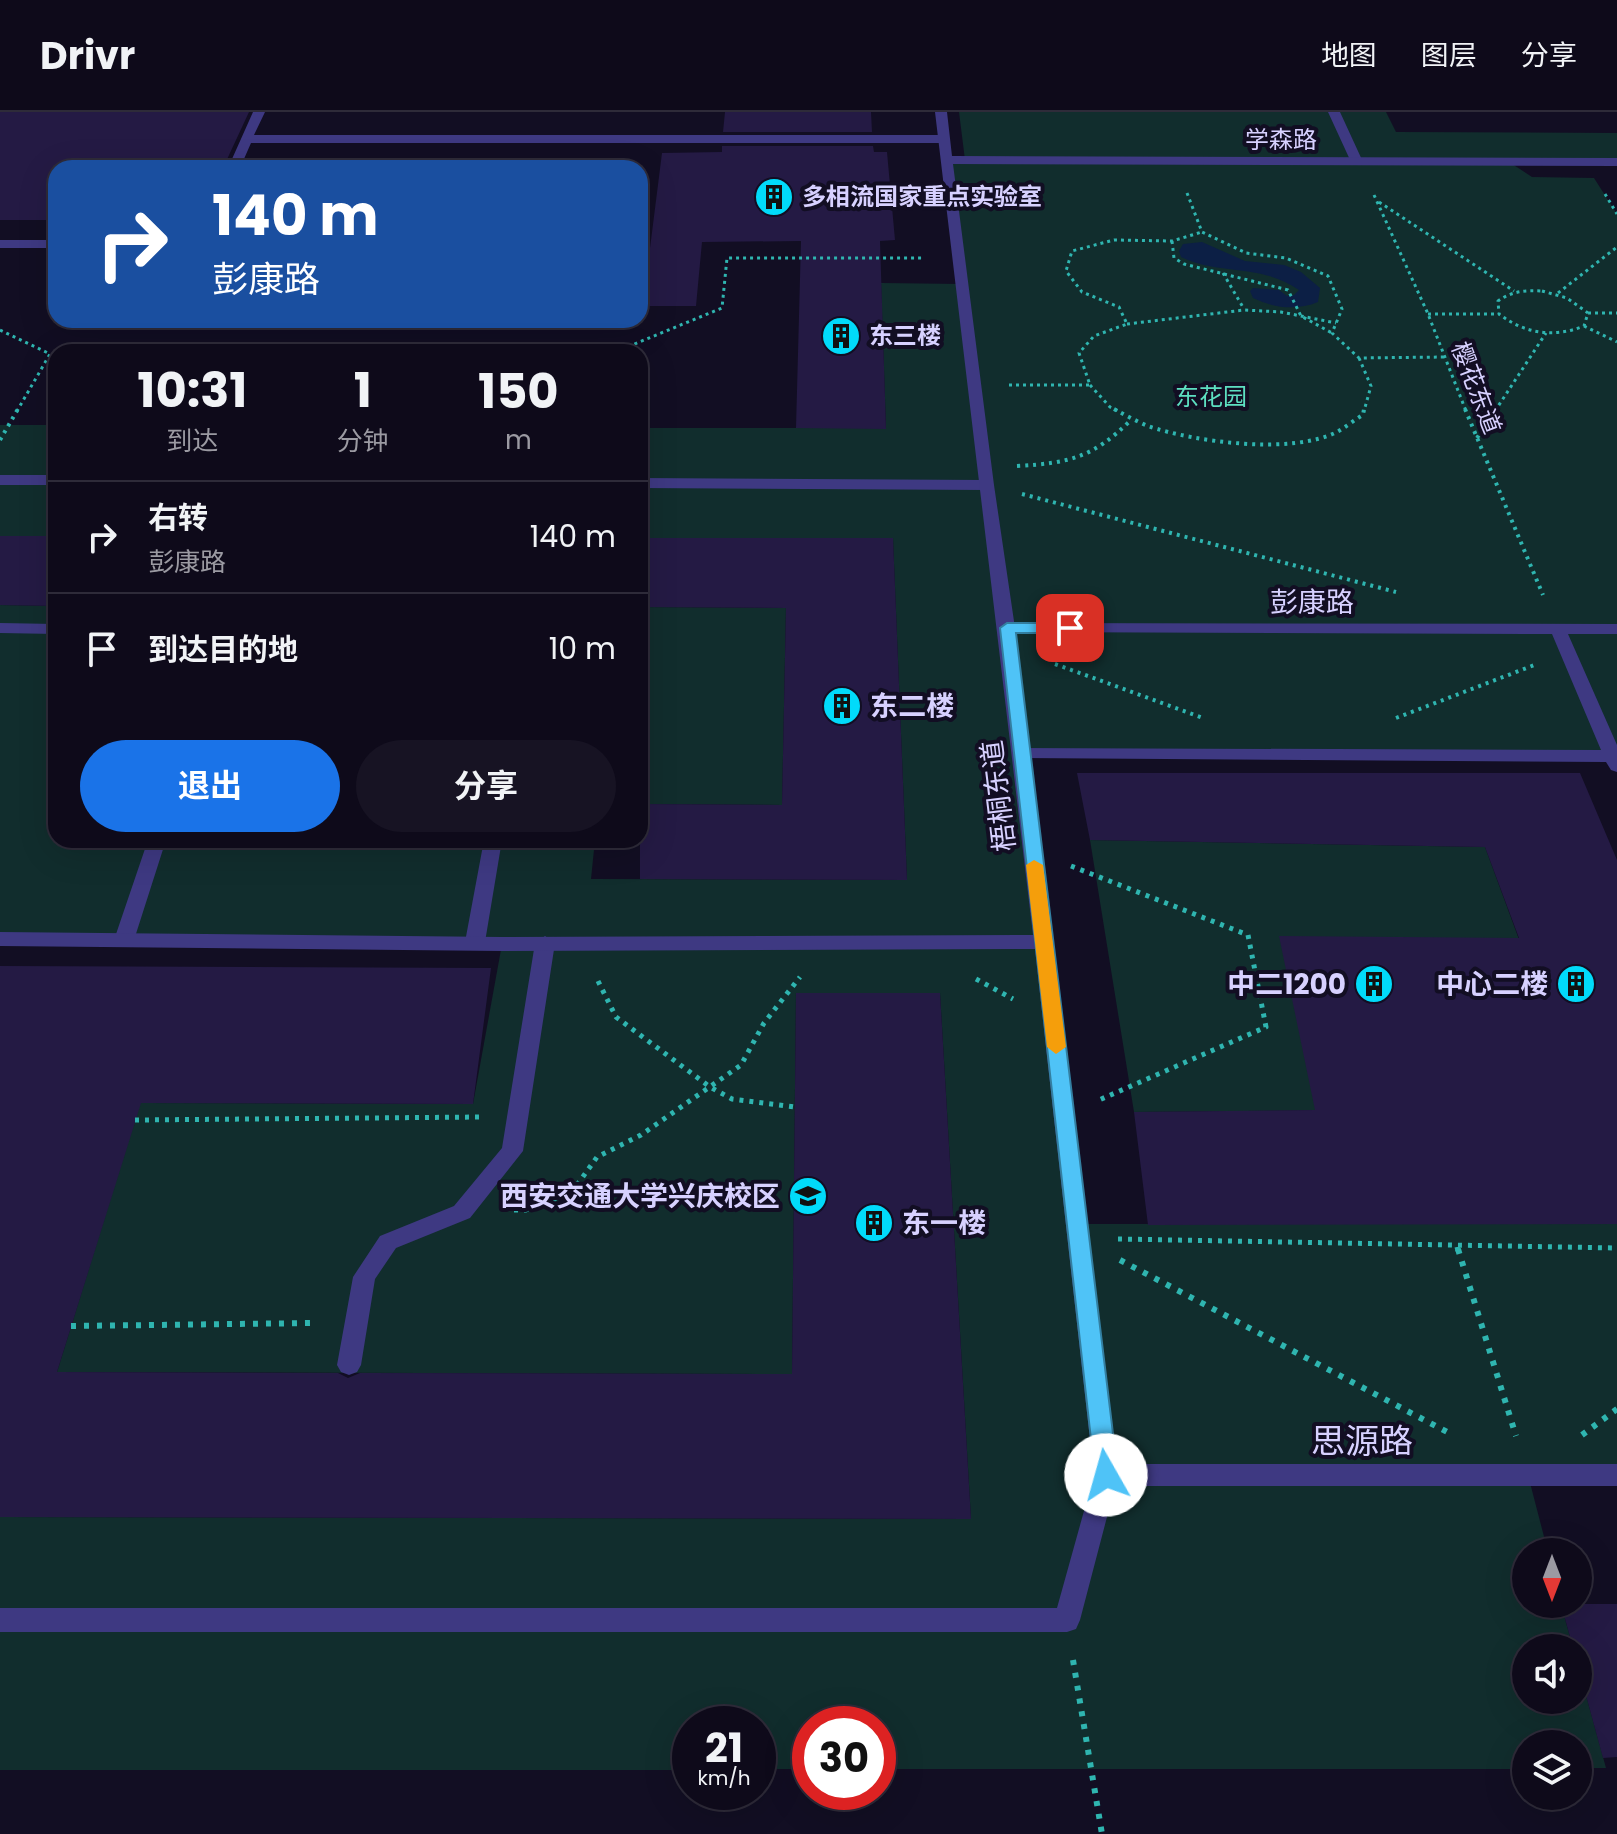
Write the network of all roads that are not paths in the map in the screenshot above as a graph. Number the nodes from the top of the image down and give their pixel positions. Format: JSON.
{"nodes":[{"id":1,"x":259,"y":112,"type":"edge"},
{"id":2,"x":941,"y":112,"type":"edge"},
{"id":3,"x":1334,"y":112,"type":"edge"},
{"id":4,"x":247,"y":139,"type":"junction"},
{"id":5,"x":944,"y":139,"type":"junction"},
{"id":6,"x":238,"y":160,"type":"edge"},
{"id":7,"x":945,"y":160,"type":"junction"},
{"id":8,"x":1357,"y":162,"type":"junction"},
{"id":9,"x":1617,"y":162,"type":"edge"},
{"id":10,"x":0,"y":244,"type":"edge"},
{"id":11,"x":48,"y":244,"type":"edge"},
{"id":12,"x":985,"y":476,"type":"junction"},
{"id":13,"x":0,"y":480,"type":"edge"},
{"id":14,"x":48,"y":480,"type":"edge"},
{"id":15,"x":648,"y":483,"type":"edge"},
{"id":16,"x":0,"y":628,"type":"edge"},
{"id":17,"x":48,"y":629,"type":"edge"},
{"id":18,"x":1558,"y":629,"type":"junction"},
{"id":19,"x":1617,"y":629,"type":"edge"},
{"id":20,"x":1008,"y":638,"type":"junction"},
{"id":21,"x":1021,"y":752,"type":"junction"},
{"id":22,"x":1614,"y":761,"type":"edge"},
{"id":23,"x":154,"y":848,"type":"edge"},
{"id":24,"x":492,"y":848,"type":"edge"},
{"id":25,"x":0,"y":939,"type":"edge"},
{"id":26,"x":124,"y":940,"type":"junction"},
{"id":27,"x":475,"y":942,"type":"junction"},
{"id":28,"x":1043,"y":942,"type":"junction"},
{"id":29,"x":545,"y":943,"type":"junction"},
{"id":30,"x":349,"y":1365,"type":"dead end"},
{"id":31,"x":1106,"y":1475,"type":"junction"},
{"id":32,"x":1617,"y":1475,"type":"edge"},
{"id":33,"x":0,"y":1620,"type":"edge"}],
"edges":[{"from":1,"to":4,"type":"street"},
{"from":2,"to":5,"type":"street","name":"梧桐东道"},
{"from":3,"to":8,"type":"street"},
{"from":4,"to":5,"type":"street"},
{"from":4,"to":6,"type":"street"},
{"from":5,"to":7,"type":"street","name":"梧桐东道"},
{"from":7,"to":8,"type":"street","name":"学森路"},
{"from":7,"to":12,"type":"street","name":"梧桐东道"},
{"from":8,"to":9,"type":"street","name":"学森路"},
{"from":10,"to":11,"type":"street"},
{"from":12,"to":15,"type":"street"},
{"from":12,"to":20,"type":"street","name":"梧桐东道"},
{"from":13,"to":14,"type":"street"},
{"from":16,"to":17,"type":"street"},
{"from":18,"to":19,"type":"street","name":"彭康路"},
{"from":18,"to":20,"type":"street","name":"彭康路"},
{"from":18,"to":22,"type":"street"},
{"from":20,"to":21,"type":"street","name":"梧桐东道"},
{"from":21,"to":22,"type":"street"},
{"from":21,"to":28,"type":"street","name":"梧桐东道"},
{"from":23,"to":26,"type":"street"},
{"from":24,"to":27,"type":"street"},
{"from":25,"to":26,"type":"street"},
{"from":26,"to":27,"type":"street"},
{"from":27,"to":29,"type":"street"},
{"from":28,"to":29,"type":"street"},
{"from":28,"to":31,"type":"street","name":"梧桐东道"},
{"from":29,"to":30,"type":"street"},
{"from":31,"to":32,"type":"street","name":"思源路"},
{"from":31,"to":33,"type":"street"}]}
